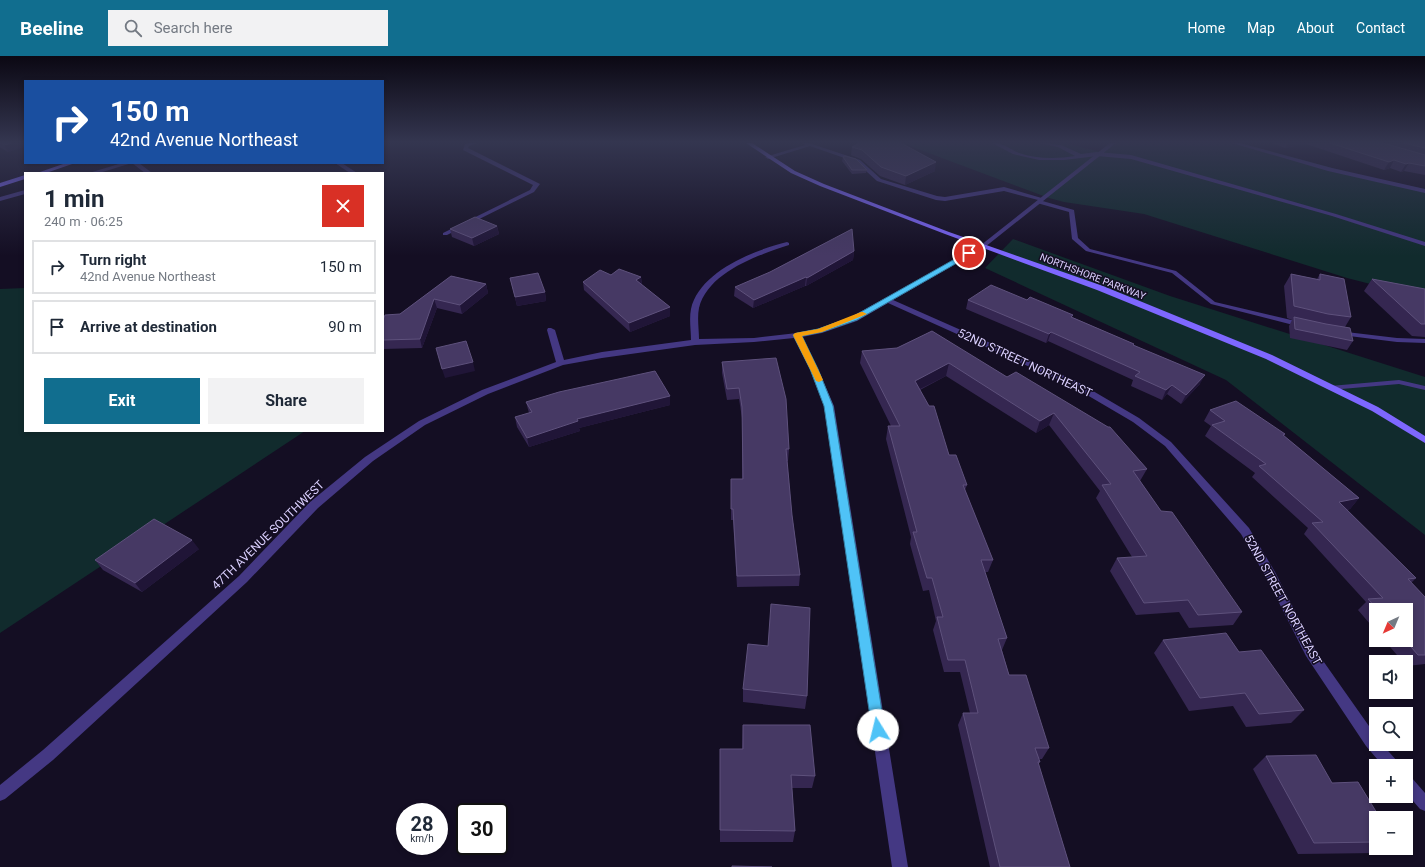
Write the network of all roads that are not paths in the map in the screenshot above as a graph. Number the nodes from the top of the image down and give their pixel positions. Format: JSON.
{"nodes":[{"id":1,"x":13,"y":181,"type":"edge"},
{"id":2,"x":531,"y":181,"type":"edge"},
{"id":3,"x":813,"y":181,"type":"edge"},
{"id":4,"x":882,"y":181,"type":"edge"},
{"id":5,"x":1065,"y":181,"type":"edge"},
{"id":6,"x":1215,"y":181,"type":"edge"},
{"id":7,"x":1374,"y":181,"type":"edge"},
{"id":8,"x":0,"y":185,"type":"edge"},
{"id":9,"x":1425,"y":191,"type":"edge"},
{"id":10,"x":24,"y":192,"type":"edge"},
{"id":11,"x":0,"y":198,"type":"edge"},
{"id":12,"x":1041,"y":201,"type":"junction"},
{"id":13,"x":445,"y":234,"type":"dead end"},
{"id":14,"x":787,"y":244,"type":"dead end"},
{"id":15,"x":1425,"y":244,"type":"edge"},
{"id":16,"x":982,"y":246,"type":"junction"},
{"id":17,"x":886,"y":300,"type":"junction"},
{"id":18,"x":1305,"y":326,"type":"edge"},
{"id":19,"x":552,"y":330,"type":"dead end"},
{"id":20,"x":1335,"y":332,"type":"edge"},
{"id":21,"x":797,"y":335,"type":"junction"},
{"id":22,"x":1425,"y":341,"type":"edge"},
{"id":23,"x":695,"y":342,"type":"junction"},
{"id":24,"x":561,"y":363,"type":"junction"},
{"id":25,"x":1330,"y":388,"type":"junction"},
{"id":26,"x":1425,"y":388,"type":"edge"},
{"id":27,"x":1425,"y":440,"type":"edge"},
{"id":28,"x":1386,"y":759,"type":"edge"},
{"id":29,"x":1413,"y":790,"type":"edge"},
{"id":30,"x":0,"y":794,"type":"edge"},
{"id":31,"x":1425,"y":804,"type":"edge"},
{"id":32,"x":900,"y":867,"type":"edge"}],
"edges":[{"from":1,"to":8,"type":"street"},
{"from":2,"to":13,"type":"street"},
{"from":3,"to":16,"type":"street","name":"NORTHSHORE PARKWAY"},
{"from":4,"to":12,"type":"lane"},
{"from":5,"to":12,"type":"street","name":"47TH AVENUE SOUTHWEST"},
{"from":6,"to":15,"type":"lane"},
{"from":7,"to":9,"type":"lane"},
{"from":10,"to":11,"type":"street"},
{"from":12,"to":16,"type":"street","name":"47TH AVENUE SOUTHWEST"},
{"from":12,"to":18,"type":"lane"},
{"from":14,"to":23,"type":"street"},
{"from":16,"to":17,"type":"street","name":"47TH AVENUE SOUTHWEST"},
{"from":16,"to":25,"type":"street","name":"NORTHSHORE PARKWAY"},
{"from":17,"to":21,"type":"street","name":"47TH AVENUE SOUTHWEST"},
{"from":17,"to":28,"type":"street","name":"52ND STREET NORTHEAST"},
{"from":19,"to":24,"type":"street"},
{"from":20,"to":22,"type":"lane"},
{"from":21,"to":23,"type":"street","name":"47TH AVENUE SOUTHWEST"},
{"from":21,"to":32,"type":"street"},
{"from":23,"to":24,"type":"street","name":"47TH AVENUE SOUTHWEST"},
{"from":24,"to":30,"type":"street","name":"47TH AVENUE SOUTHWEST"},
{"from":25,"to":26,"type":"lane"},
{"from":25,"to":27,"type":"street","name":"NORTHSHORE PARKWAY"},
{"from":29,"to":31,"type":"street"}]}
